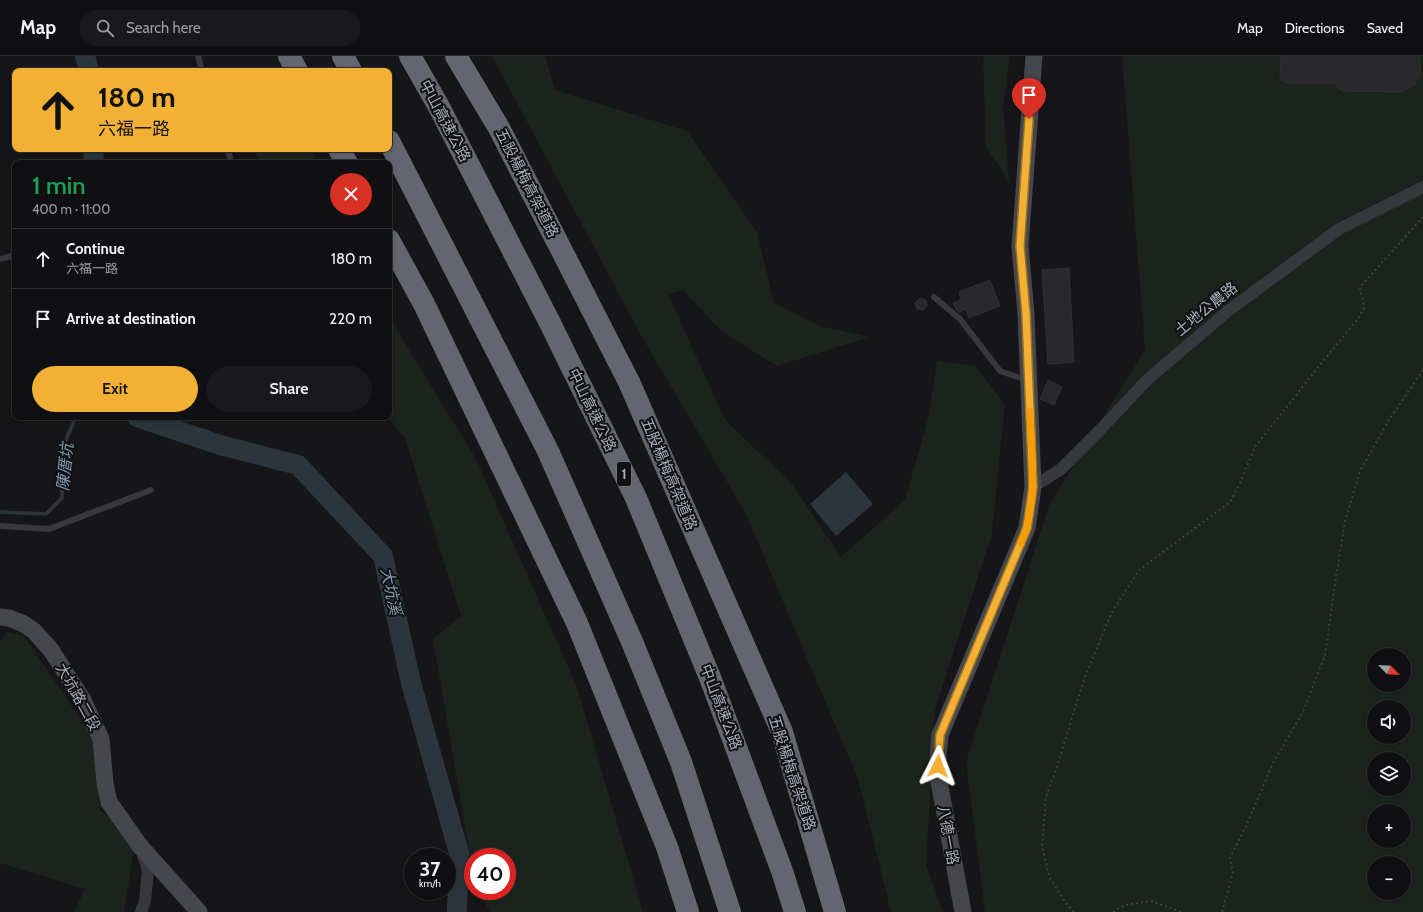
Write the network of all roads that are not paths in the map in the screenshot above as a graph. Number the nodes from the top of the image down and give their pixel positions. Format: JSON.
{"nodes":[{"id":1,"x":198,"y":56,"type":"edge"},
{"id":2,"x":289,"y":56,"type":"edge"},
{"id":3,"x":343,"y":56,"type":"edge"},
{"id":4,"x":410,"y":56,"type":"edge"},
{"id":5,"x":456,"y":56,"type":"edge"},
{"id":6,"x":1034,"y":56,"type":"edge"},
{"id":7,"x":201,"y":68,"type":"edge"},
{"id":8,"x":295,"y":68,"type":"edge"},
{"id":9,"x":349,"y":68,"type":"edge"},
{"id":10,"x":392,"y":147,"type":"edge"},
{"id":11,"x":1423,"y":187,"type":"edge"},
{"id":12,"x":392,"y":245,"type":"edge"},
{"id":13,"x":12,"y":256,"type":"edge"},
{"id":14,"x":0,"y":259,"type":"edge"},
{"id":15,"x":934,"y":297,"type":"dead end"},
{"id":16,"x":1028,"y":381,"type":"junction"},
{"id":17,"x":1033,"y":487,"type":"junction"},
{"id":18,"x":151,"y":490,"type":"dead end"},
{"id":19,"x":0,"y":526,"type":"edge"},
{"id":20,"x":0,"y":617,"type":"edge"},
{"id":21,"x":140,"y":846,"type":"junction"},
{"id":22,"x":141,"y":912,"type":"edge"},
{"id":23,"x":199,"y":912,"type":"edge"},
{"id":24,"x":688,"y":912,"type":"edge"},
{"id":25,"x":730,"y":912,"type":"edge"},
{"id":26,"x":795,"y":912,"type":"edge"},
{"id":27,"x":835,"y":912,"type":"edge"},
{"id":28,"x":963,"y":912,"type":"edge"}],
"edges":[{"from":1,"to":7,"type":"lane"},
{"from":2,"to":8,"type":"highway"},
{"from":3,"to":9,"type":"highway"},
{"from":4,"to":26,"type":"highway","name":"中山高速公路","number":"1"},
{"from":5,"to":27,"type":"highway","name":"五股楊梅高架道路"},
{"from":6,"to":16,"type":"street","name":"八德一路"},
{"from":10,"to":25,"type":"highway"},
{"from":11,"to":17,"type":"street","name":"土地公農路"},
{"from":12,"to":24,"type":"highway"},
{"from":13,"to":14,"type":"lane"},
{"from":15,"to":16,"type":"lane"},
{"from":16,"to":17,"type":"street","name":"八德一路"},
{"from":17,"to":28,"type":"street","name":"八德一路"},
{"from":18,"to":19,"type":"lane"},
{"from":20,"to":21,"type":"street","name":"大坑路二段"},
{"from":21,"to":22,"type":"street"},
{"from":21,"to":23,"type":"street","name":"大坑路二段"}]}
